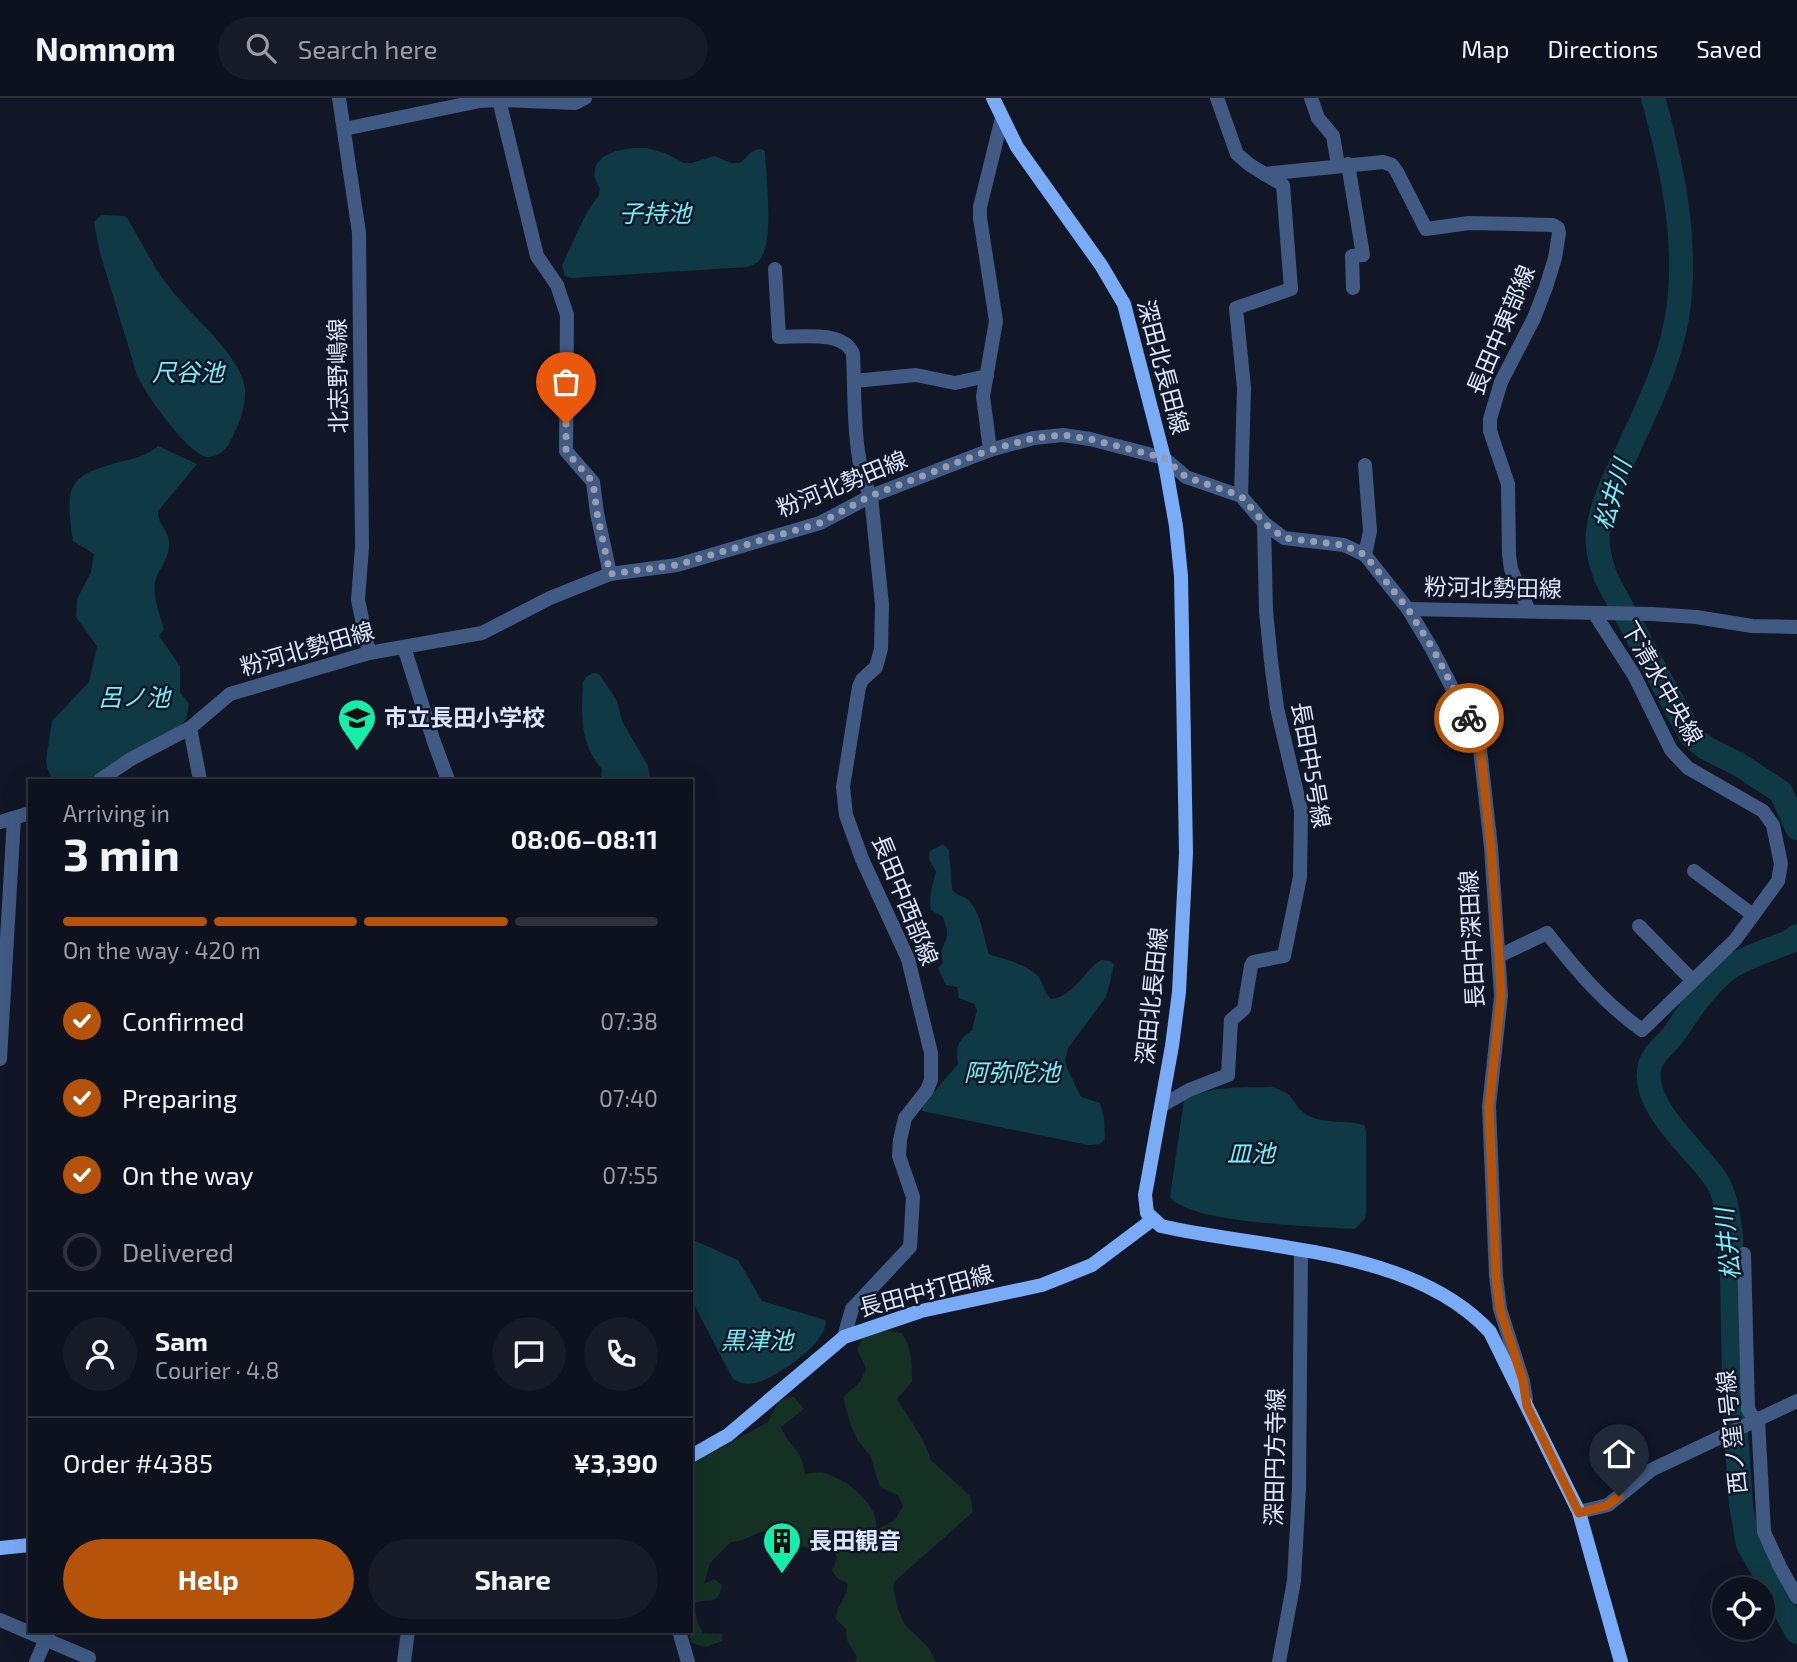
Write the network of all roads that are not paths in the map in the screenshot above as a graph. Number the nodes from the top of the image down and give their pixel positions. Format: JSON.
{"nodes":[{"id":1,"x":339,"y":98,"type":"edge"},
{"id":2,"x":585,"y":98,"type":"edge"},
{"id":3,"x":993,"y":98,"type":"edge"},
{"id":4,"x":1217,"y":98,"type":"edge"},
{"id":5,"x":1311,"y":98,"type":"edge"},
{"id":6,"x":499,"y":100,"type":"junction"},
{"id":7,"x":1002,"y":118,"type":"junction"},
{"id":8,"x":344,"y":129,"type":"junction"},
{"id":9,"x":1343,"y":164,"type":"junction"},
{"id":10,"x":1264,"y":174,"type":"junction"},
{"id":11,"x":775,"y":269,"type":"dead end"},
{"id":12,"x":1353,"y":288,"type":"dead end"},
{"id":13,"x":986,"y":376,"type":"junction"},
{"id":14,"x":855,"y":381,"type":"junction"},
{"id":15,"x":990,"y":450,"type":"junction"},
{"id":16,"x":1164,"y":458,"type":"junction"},
{"id":17,"x":1365,"y":465,"type":"dead end"},
{"id":18,"x":870,"y":496,"type":"junction"},
{"id":19,"x":1241,"y":496,"type":"junction"},
{"id":20,"x":1264,"y":523,"type":"junction"},
{"id":21,"x":1365,"y":555,"type":"junction"},
{"id":22,"x":610,"y":574,"type":"junction"},
{"id":23,"x":1408,"y":609,"type":"junction"},
{"id":24,"x":1529,"y":611,"type":"junction"},
{"id":25,"x":1599,"y":613,"type":"junction"},
{"id":26,"x":1797,"y":627,"type":"edge"},
{"id":27,"x":404,"y":647,"type":"junction"},
{"id":28,"x":369,"y":653,"type":"junction"},
{"id":29,"x":190,"y":728,"type":"junction"},
{"id":30,"x":102,"y":779,"type":"edge"},
{"id":31,"x":200,"y":779,"type":"edge"},
{"id":32,"x":448,"y":779,"type":"edge"},
{"id":33,"x":28,"y":814,"type":"edge"},
{"id":34,"x":7,"y":820,"type":"edge"},
{"id":35,"x":1694,"y":871,"type":"dead end"},
{"id":36,"x":1753,"y":915,"type":"junction"},
{"id":37,"x":1639,"y":926,"type":"dead end"},
{"id":38,"x":1499,"y":956,"type":"junction"},
{"id":39,"x":1693,"y":981,"type":"junction"},
{"id":40,"x":0,"y":1059,"type":"edge"},
{"id":41,"x":1161,"y":1107,"type":"junction"},
{"id":42,"x":1152,"y":1220,"type":"junction"},
{"id":43,"x":1301,"y":1251,"type":"junction"},
{"id":44,"x":1744,"y":1254,"type":"dead end"},
{"id":45,"x":844,"y":1337,"type":"junction"},
{"id":46,"x":1797,"y":1401,"type":"edge"},
{"id":47,"x":1527,"y":1406,"type":"junction"},
{"id":48,"x":1752,"y":1422,"type":"junction"},
{"id":49,"x":693,"y":1455,"type":"edge"},
{"id":50,"x":1579,"y":1513,"type":"junction"},
{"id":51,"x":28,"y":1545,"type":"edge"},
{"id":52,"x":0,"y":1549,"type":"edge"},
{"id":53,"x":1797,"y":1597,"type":"edge"},
{"id":54,"x":0,"y":1620,"type":"edge"},
{"id":55,"x":28,"y":1629,"type":"edge"},
{"id":56,"x":408,"y":1633,"type":"edge"},
{"id":57,"x":680,"y":1633,"type":"edge"},
{"id":58,"x":47,"y":1635,"type":"edge"},
{"id":59,"x":89,"y":1658,"type":"dead end"},
{"id":60,"x":36,"y":1662,"type":"edge"},
{"id":61,"x":404,"y":1662,"type":"edge"},
{"id":62,"x":688,"y":1662,"type":"edge"},
{"id":63,"x":1279,"y":1662,"type":"edge"},
{"id":64,"x":1621,"y":1662,"type":"edge"}],
"edges":[{"from":1,"to":8,"type":"street","name":"北志野嶋線"},
{"from":2,"to":6,"type":"street"},
{"from":3,"to":7,"type":"street","name":"深田北長田線"},
{"from":4,"to":10,"type":"street"},
{"from":5,"to":9,"type":"street"},
{"from":6,"to":8,"type":"street"},
{"from":6,"to":22,"type":"street"},
{"from":7,"to":13,"type":"street"},
{"from":7,"to":16,"type":"street","name":"深田北長田線"},
{"from":8,"to":28,"type":"street","name":"北志野嶋線"},
{"from":9,"to":10,"type":"street","name":"長田中東部線"},
{"from":9,"to":12,"type":"street"},
{"from":9,"to":24,"type":"street","name":"長田中東部線"},
{"from":10,"to":19,"type":"street"},
{"from":11,"to":14,"type":"street","name":"長田中西部線"},
{"from":13,"to":14,"type":"street"},
{"from":13,"to":15,"type":"street"},
{"from":14,"to":18,"type":"street","name":"長田中西部線"},
{"from":15,"to":16,"type":"street","name":"粉河北勢田線"},
{"from":15,"to":18,"type":"street","name":"粉河北勢田線"},
{"from":16,"to":19,"type":"street","name":"粉河北勢田線"},
{"from":16,"to":41,"type":"street","name":"深田北長田線"},
{"from":17,"to":21,"type":"street"},
{"from":18,"to":22,"type":"street","name":"粉河北勢田線"},
{"from":18,"to":45,"type":"street","name":"長田中西部線"},
{"from":19,"to":20,"type":"street"},
{"from":20,"to":21,"type":"street"},
{"from":20,"to":41,"type":"street","name":"長田中5号線"},
{"from":21,"to":23,"type":"street","name":"粉河北勢田線"},
{"from":22,"to":27,"type":"street","name":"粉河北勢田線"},
{"from":23,"to":24,"type":"street","name":"粉河北勢田線"},
{"from":23,"to":38,"type":"street","name":"長田中深田線"},
{"from":24,"to":25,"type":"street","name":"粉河北勢田線"},
{"from":25,"to":26,"type":"street","name":"粉河北勢田線"},
{"from":25,"to":36,"type":"street","name":"下清水中央線"},
{"from":27,"to":28,"type":"street","name":"粉河北勢田線"},
{"from":27,"to":32,"type":"street"},
{"from":28,"to":29,"type":"street","name":"粉河北勢田線"},
{"from":29,"to":30,"type":"street","name":"粉河北勢田線"},
{"from":29,"to":31,"type":"street"},
{"from":33,"to":34,"type":"street"},
{"from":34,"to":40,"type":"street"},
{"from":35,"to":36,"type":"street"},
{"from":36,"to":39,"type":"street","name":"下清水中央線"},
{"from":37,"to":39,"type":"street"},
{"from":38,"to":39,"type":"street","name":"下清水中央線"},
{"from":38,"to":47,"type":"street","name":"長田中深田線"},
{"from":41,"to":42,"type":"street","name":"深田北長田線"},
{"from":42,"to":43,"type":"street"},
{"from":42,"to":45,"type":"street","name":"長田中打田線"},
{"from":43,"to":47,"type":"street"},
{"from":43,"to":63,"type":"street","name":"深田円方寺線"},
{"from":44,"to":48,"type":"street","name":"西ノ窪1号線"},
{"from":45,"to":49,"type":"street","name":"長田中打田線"},
{"from":46,"to":48,"type":"street"},
{"from":47,"to":50,"type":"street"},
{"from":48,"to":50,"type":"street"},
{"from":48,"to":53,"type":"street","name":"西ノ窪1号線"},
{"from":50,"to":64,"type":"street"},
{"from":51,"to":52,"type":"street"},
{"from":54,"to":55,"type":"street"},
{"from":56,"to":61,"type":"street"},
{"from":57,"to":62,"type":"street"},
{"from":58,"to":59,"type":"street"},
{"from":58,"to":60,"type":"street"}]}
